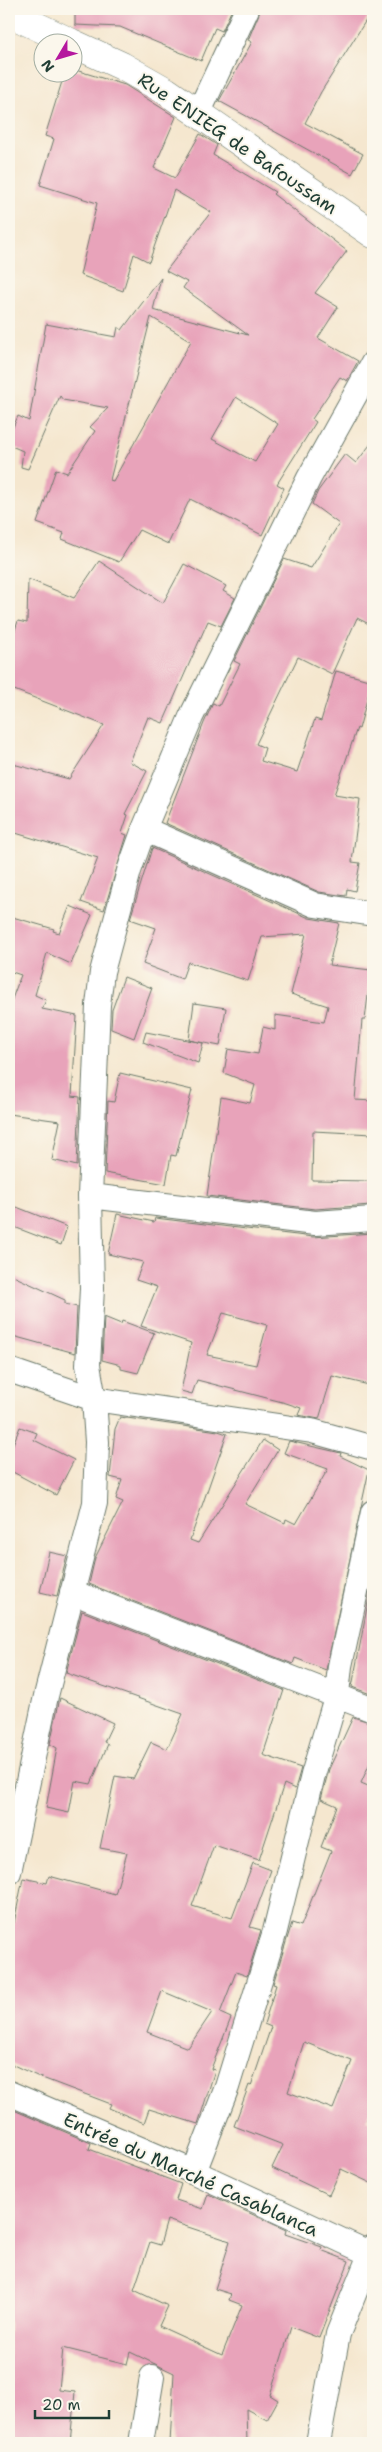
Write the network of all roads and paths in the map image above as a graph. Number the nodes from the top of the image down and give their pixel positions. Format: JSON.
{"nodes":[{"id":1,"x":247,"y":9,"type":"edge"},
{"id":2,"x":9,"y":13,"type":"edge"},
{"id":3,"x":49,"y":32,"type":"edge"},
{"id":4,"x":82,"y":48,"type":"edge"},
{"id":5,"x":198,"y":114,"type":"junction"},
{"id":6,"x":373,"y":234,"type":"edge"},
{"id":7,"x":373,"y":363,"type":"edge"},
{"id":8,"x":144,"y":829,"type":"junction"},
{"id":9,"x":373,"y":914,"type":"edge"},
{"id":10,"x":90,"y":1196,"type":"junction"},
{"id":11,"x":373,"y":1219,"type":"edge"},
{"id":12,"x":9,"y":1370,"type":"edge"},
{"id":13,"x":94,"y":1399,"type":"junction"},
{"id":14,"x":373,"y":1448,"type":"edge"},
{"id":15,"x":373,"y":1512,"type":"edge"},
{"id":16,"x":72,"y":1592,"type":"junction"},
{"id":17,"x":337,"y":1694,"type":"junction"},
{"id":18,"x":373,"y":1710,"type":"edge"},
{"id":19,"x":9,"y":1872,"type":"edge"},
{"id":20,"x":9,"y":2092,"type":"edge"},
{"id":21,"x":194,"y":2172,"type":"junction"},
{"id":22,"x":372,"y":2252,"type":"edge"},
{"id":23,"x":152,"y":2377,"type":"dead end"},
{"id":24,"x":141,"y":2443,"type":"edge"},
{"id":25,"x":318,"y":2443,"type":"edge"}],
"edges":[{"from":1,"to":5,"type":"street"},
{"from":2,"to":3,"type":"street","name":"Rue ENIEG de Bafoussam"},
{"from":4,"to":5,"type":"street","name":"Rue ENIEG de Bafoussam"},
{"from":5,"to":6,"type":"street","name":"Rue ENIEG de Bafoussam"},
{"from":7,"to":8,"type":"street"},
{"from":8,"to":9,"type":"street"},
{"from":8,"to":10,"type":"street"},
{"from":10,"to":11,"type":"street"},
{"from":10,"to":13,"type":"street"},
{"from":12,"to":13,"type":"street"},
{"from":13,"to":14,"type":"street"},
{"from":13,"to":16,"type":"street"},
{"from":15,"to":17,"type":"street"},
{"from":16,"to":17,"type":"street"},
{"from":16,"to":19,"type":"street"},
{"from":17,"to":18,"type":"street"},
{"from":17,"to":21,"type":"street"},
{"from":20,"to":21,"type":"street","name":"Entrée du Marché Casablanca"},
{"from":21,"to":22,"type":"street","name":"Entrée du Marché Casablanca"},
{"from":22,"to":25,"type":"street"},
{"from":23,"to":24,"type":"street"}]}
